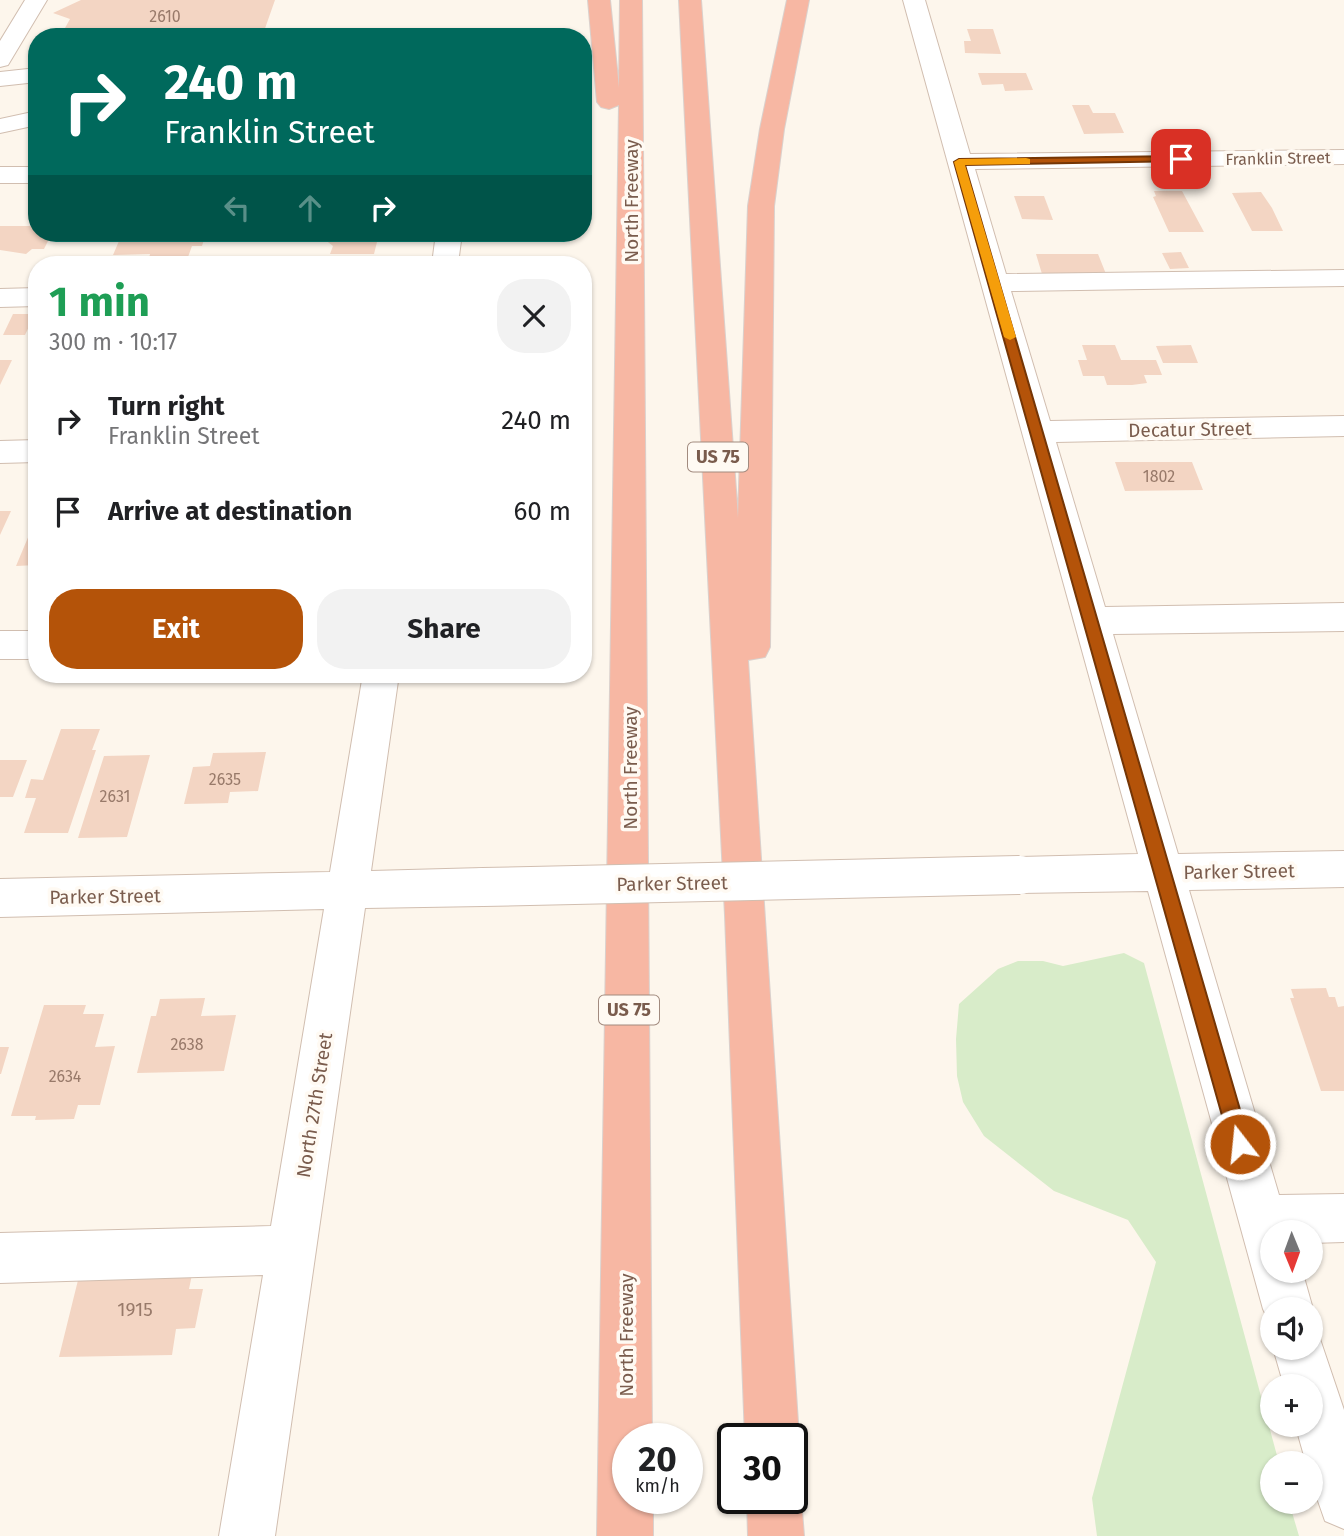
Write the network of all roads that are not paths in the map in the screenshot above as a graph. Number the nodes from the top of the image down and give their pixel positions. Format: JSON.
{"nodes":[{"id":1,"x":36,"y":0,"type":"edge"},
{"id":2,"x":599,"y":0,"type":"edge"},
{"id":3,"x":631,"y":0,"type":"edge"},
{"id":4,"x":690,"y":0,"type":"edge"},
{"id":5,"x":798,"y":0,"type":"edge"},
{"id":6,"x":914,"y":0,"type":"edge"},
{"id":7,"x":0,"y":60,"type":"edge"},
{"id":8,"x":28,"y":76,"type":"edge"},
{"id":9,"x":0,"y":79,"type":"edge"},
{"id":10,"x":28,"y":120,"type":"edge"},
{"id":11,"x":0,"y":126,"type":"edge"},
{"id":12,"x":1344,"y":157,"type":"edge"},
{"id":13,"x":959,"y":162,"type":"junction"},
{"id":14,"x":28,"y":174,"type":"edge"},
{"id":15,"x":0,"y":175,"type":"edge"},
{"id":16,"x":1344,"y":278,"type":"edge"},
{"id":17,"x":994,"y":283,"type":"junction"},
{"id":18,"x":28,"y":297,"type":"edge"},
{"id":19,"x":0,"y":298,"type":"edge"},
{"id":20,"x":1344,"y":426,"type":"edge"},
{"id":21,"x":1036,"y":432,"type":"junction"},
{"id":22,"x":0,"y":452,"type":"edge"},
{"id":23,"x":28,"y":452,"type":"edge"},
{"id":24,"x":631,"y":485,"type":"junction"},
{"id":25,"x":1344,"y":617,"type":"edge"},
{"id":26,"x":1090,"y":621,"type":"junction"},
{"id":27,"x":0,"y":645,"type":"edge"},
{"id":28,"x":28,"y":645,"type":"edge"},
{"id":29,"x":380,"y":683,"type":"edge"},
{"id":30,"x":1344,"y":869,"type":"edge"},
{"id":31,"x":1161,"y":873,"type":"junction"},
{"id":32,"x":347,"y":890,"type":"junction"},
{"id":33,"x":0,"y":898,"type":"edge"},
{"id":34,"x":746,"y":915,"type":"junction"},
{"id":35,"x":1344,"y":1218,"type":"edge"},
{"id":36,"x":1262,"y":1220,"type":"edge"},
{"id":37,"x":1323,"y":1223,"type":"edge"},
{"id":38,"x":291,"y":1250,"type":"junction"},
{"id":39,"x":0,"y":1258,"type":"edge"},
{"id":40,"x":771,"y":1423,"type":"edge"},
{"id":41,"x":1323,"y":1429,"type":"edge"},
{"id":42,"x":1344,"y":1502,"type":"edge"},
{"id":43,"x":775,"y":1514,"type":"edge"},
{"id":44,"x":247,"y":1536,"type":"edge"},
{"id":45,"x":625,"y":1536,"type":"edge"},
{"id":46,"x":776,"y":1536,"type":"edge"}],
"edges":[{"from":1,"to":7,"type":"street"},
{"from":2,"to":24,"type":"highway"},
{"from":3,"to":24,"type":"highway","name":"North Freeway","number":"US 75"},
{"from":4,"to":34,"type":"highway","number":"US 75"},
{"from":5,"to":34,"type":"highway"},
{"from":6,"to":13,"type":"street"},
{"from":8,"to":9,"type":"street"},
{"from":10,"to":11,"type":"street"},
{"from":12,"to":13,"type":"street","name":"Franklin Street"},
{"from":13,"to":17,"type":"street"},
{"from":14,"to":15,"type":"street"},
{"from":16,"to":17,"type":"street"},
{"from":17,"to":21,"type":"street"},
{"from":18,"to":19,"type":"street"},
{"from":20,"to":21,"type":"street","name":"Decatur Street"},
{"from":21,"to":26,"type":"street"},
{"from":22,"to":23,"type":"street"},
{"from":24,"to":45,"type":"highway","name":"North Freeway","number":"US 75"},
{"from":25,"to":26,"type":"street"},
{"from":26,"to":31,"type":"street"},
{"from":27,"to":28,"type":"street"},
{"from":29,"to":32,"type":"street","name":"North 27th Street"},
{"from":30,"to":31,"type":"street","name":"Parker Street"},
{"from":31,"to":32,"type":"street","name":"Parker Street","bridge":true},
{"from":31,"to":36,"type":"street"},
{"from":32,"to":33,"type":"street","name":"Parker Street"},
{"from":32,"to":38,"type":"street","name":"North 27th Street"},
{"from":34,"to":40,"type":"highway","number":"US 75"},
{"from":35,"to":37,"type":"street"},
{"from":38,"to":39,"type":"street"},
{"from":38,"to":44,"type":"street","name":"North 27th Street"},
{"from":41,"to":42,"type":"street"},
{"from":43,"to":46,"type":"highway"}]}
